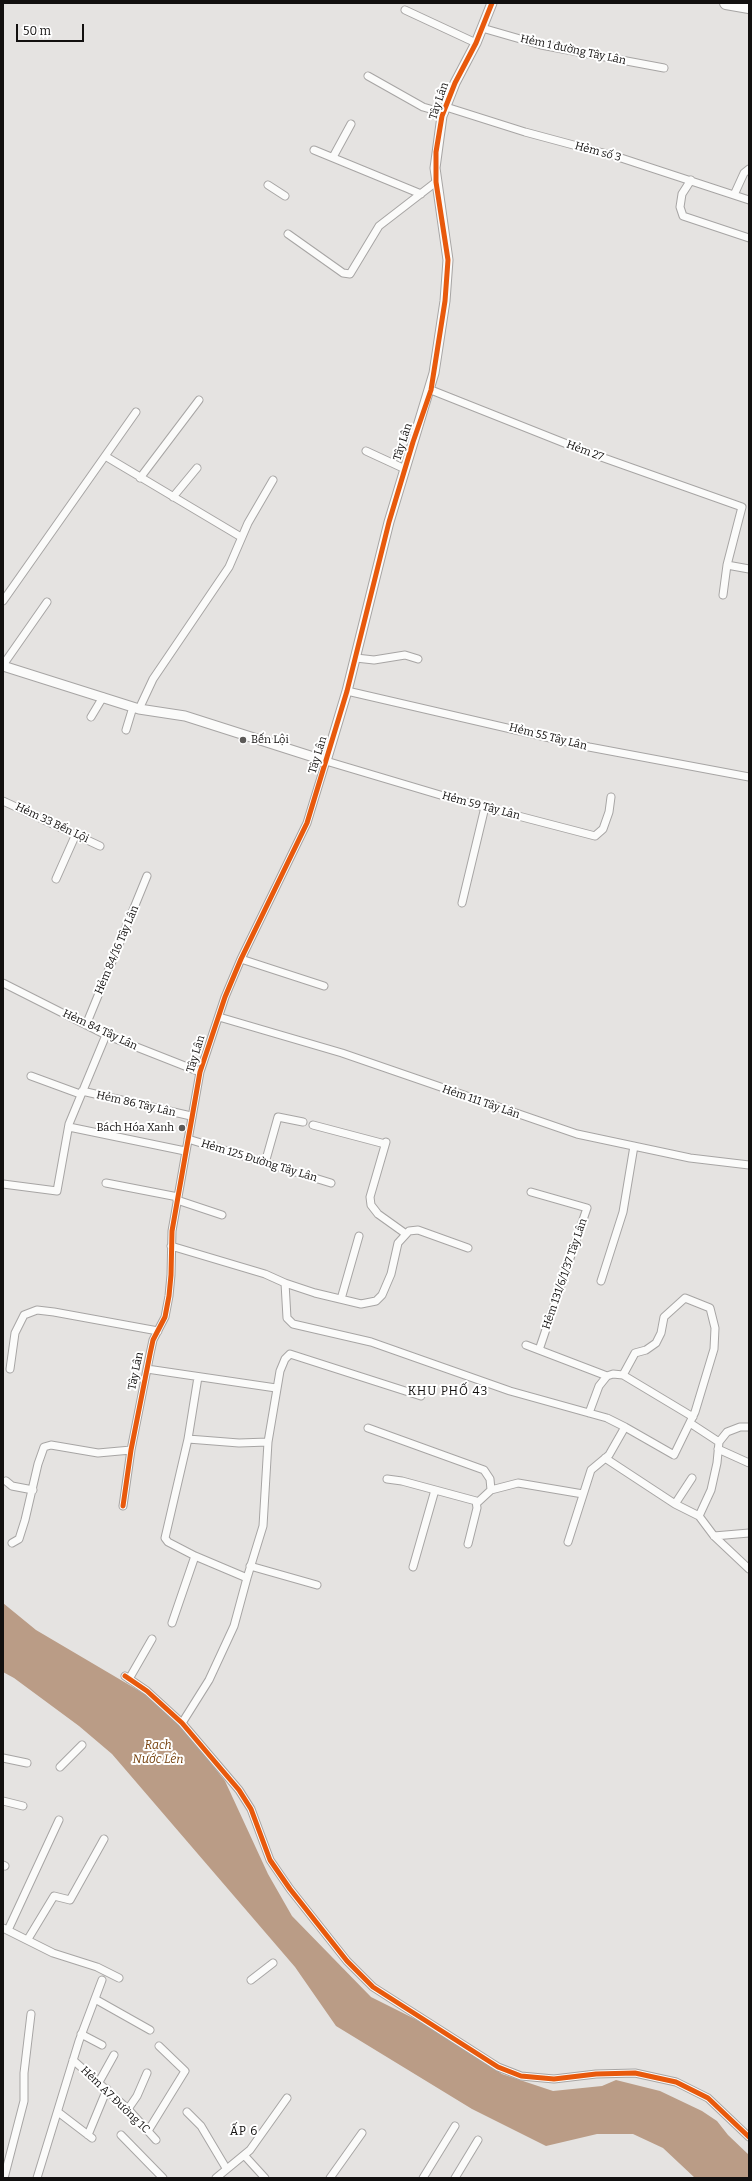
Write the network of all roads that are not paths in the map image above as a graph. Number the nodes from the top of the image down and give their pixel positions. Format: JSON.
{"nodes":[{"id":1,"x":492,"y":3,"type":"edge"},
{"id":2,"x":726,"y":3,"type":"edge"},
{"id":3,"x":749,"y":7,"type":"edge"},
{"id":4,"x":405,"y":10,"type":"dead end"},
{"id":5,"x":482,"y":28,"type":"junction"},
{"id":6,"x":476,"y":43,"type":"junction"},
{"id":7,"x":664,"y":68,"type":"dead end"},
{"id":8,"x":368,"y":76,"type":"dead end"},
{"id":9,"x":445,"y":110,"type":"junction"},
{"id":10,"x":351,"y":124,"type":"dead end"},
{"id":11,"x":314,"y":150,"type":"dead end"},
{"id":12,"x":333,"y":157,"type":"junction"},
{"id":13,"x":749,"y":169,"type":"edge"},
{"id":14,"x":691,"y":180,"type":"junction"},
{"id":15,"x":436,"y":182,"type":"junction"},
{"id":16,"x":268,"y":185,"type":"dead end"},
{"id":17,"x":421,"y":194,"type":"junction"},
{"id":18,"x":734,"y":195,"type":"junction"},
{"id":19,"x":285,"y":196,"type":"dead end"},
{"id":20,"x":749,"y":200,"type":"edge"},
{"id":21,"x":288,"y":234,"type":"dead end"},
{"id":22,"x":749,"y":238,"type":"edge"},
{"id":23,"x":431,"y":390,"type":"junction"},
{"id":24,"x":199,"y":400,"type":"dead end"},
{"id":25,"x":136,"y":412,"type":"dead end"},
{"id":26,"x":366,"y":451,"type":"dead end"},
{"id":27,"x":105,"y":456,"type":"junction"},
{"id":28,"x":198,"y":468,"type":"dead end"},
{"id":29,"x":405,"y":469,"type":"junction"},
{"id":30,"x":140,"y":478,"type":"junction"},
{"id":31,"x":274,"y":480,"type":"dead end"},
{"id":32,"x":174,"y":497,"type":"junction"},
{"id":33,"x":241,"y":537,"type":"junction"},
{"id":34,"x":727,"y":565,"type":"junction"},
{"id":35,"x":749,"y":569,"type":"edge"},
{"id":36,"x":723,"y":595,"type":"dead end"},
{"id":37,"x":3,"y":601,"type":"edge"},
{"id":38,"x":47,"y":602,"type":"dead end"},
{"id":39,"x":356,"y":658,"type":"junction"},
{"id":40,"x":418,"y":659,"type":"dead end"},
{"id":41,"x":3,"y":666,"type":"edge"},
{"id":42,"x":348,"y":691,"type":"junction"},
{"id":43,"x":102,"y":697,"type":"junction"},
{"id":44,"x":136,"y":708,"type":"junction"},
{"id":45,"x":91,"y":717,"type":"dead end"},
{"id":46,"x":126,"y":730,"type":"dead end"},
{"id":47,"x":326,"y":761,"type":"junction"},
{"id":48,"x":749,"y":777,"type":"edge"},
{"id":49,"x":611,"y":797,"type":"dead end"},
{"id":50,"x":3,"y":801,"type":"edge"},
{"id":51,"x":485,"y":807,"type":"junction"},
{"id":52,"x":76,"y":834,"type":"junction"},
{"id":53,"x":100,"y":846,"type":"dead end"},
{"id":54,"x":148,"y":876,"type":"dead end"},
{"id":55,"x":56,"y":879,"type":"dead end"},
{"id":56,"x":462,"y":903,"type":"dead end"},
{"id":57,"x":241,"y":959,"type":"junction"},
{"id":58,"x":3,"y":983,"type":"edge"},
{"id":59,"x":324,"y":986,"type":"dead end"},
{"id":60,"x":219,"y":1017,"type":"junction"},
{"id":61,"x":86,"y":1025,"type":"junction"},
{"id":62,"x":106,"y":1035,"type":"junction"},
{"id":63,"x":200,"y":1072,"type":"junction"},
{"id":64,"x":31,"y":1076,"type":"dead end"},
{"id":65,"x":81,"y":1093,"type":"junction"},
{"id":66,"x":191,"y":1116,"type":"junction"},
{"id":67,"x":303,"y":1122,"type":"dead end"},
{"id":68,"x":313,"y":1125,"type":"dead end"},
{"id":69,"x":69,"y":1127,"type":"junction"},
{"id":70,"x":188,"y":1139,"type":"junction"},
{"id":71,"x":634,"y":1146,"type":"junction"},
{"id":72,"x":185,"y":1151,"type":"junction"},
{"id":73,"x":265,"y":1163,"type":"junction"},
{"id":74,"x":749,"y":1166,"type":"edge"},
{"id":75,"x":106,"y":1183,"type":"dead end"},
{"id":76,"x":331,"y":1183,"type":"dead end"},
{"id":77,"x":3,"y":1184,"type":"edge"},
{"id":78,"x":531,"y":1192,"type":"dead end"},
{"id":79,"x":178,"y":1198,"type":"junction"},
{"id":80,"x":222,"y":1215,"type":"dead end"},
{"id":81,"x":406,"y":1234,"type":"junction"},
{"id":82,"x":359,"y":1236,"type":"dead end"},
{"id":83,"x":171,"y":1246,"type":"junction"},
{"id":84,"x":468,"y":1248,"type":"dead end"},
{"id":85,"x":601,"y":1281,"type":"dead end"},
{"id":86,"x":285,"y":1283,"type":"junction"},
{"id":87,"x":341,"y":1299,"type":"junction"},
{"id":88,"x":158,"y":1331,"type":"junction"},
{"id":89,"x":526,"y":1345,"type":"dead end"},
{"id":90,"x":539,"y":1350,"type":"junction"},
{"id":91,"x":10,"y":1369,"type":"dead end"},
{"id":92,"x":146,"y":1369,"type":"junction"},
{"id":93,"x":623,"y":1375,"type":"junction"},
{"id":94,"x":607,"y":1376,"type":"junction"},
{"id":95,"x":198,"y":1377,"type":"junction"},
{"id":96,"x":276,"y":1388,"type":"junction"},
{"id":97,"x":421,"y":1396,"type":"dead end"},
{"id":98,"x":589,"y":1413,"type":"junction"},
{"id":99,"x":691,"y":1420,"type":"junction"},
{"id":100,"x":625,"y":1427,"type":"junction"},
{"id":101,"x":749,"y":1427,"type":"edge"},
{"id":102,"x":368,"y":1428,"type":"dead end"},
{"id":103,"x":188,"y":1439,"type":"junction"},
{"id":104,"x":268,"y":1442,"type":"junction"},
{"id":105,"x":718,"y":1446,"type":"junction"},
{"id":106,"x":131,"y":1450,"type":"junction"},
{"id":107,"x":605,"y":1458,"type":"junction"},
{"id":108,"x":749,"y":1463,"type":"edge"},
{"id":109,"x":692,"y":1478,"type":"dead end"},
{"id":110,"x":387,"y":1479,"type":"dead end"},
{"id":111,"x":6,"y":1481,"type":"dead end"},
{"id":112,"x":33,"y":1490,"type":"junction"},
{"id":113,"x":435,"y":1490,"type":"junction"},
{"id":114,"x":491,"y":1490,"type":"junction"},
{"id":115,"x":583,"y":1494,"type":"junction"},
{"id":116,"x":477,"y":1503,"type":"junction"},
{"id":117,"x":675,"y":1504,"type":"junction"},
{"id":118,"x":123,"y":1506,"type":"dead end"},
{"id":119,"x":699,"y":1516,"type":"junction"},
{"id":120,"x":749,"y":1533,"type":"edge"},
{"id":121,"x":714,"y":1536,"type":"junction"},
{"id":122,"x":568,"y":1542,"type":"dead end"},
{"id":123,"x":12,"y":1544,"type":"dead end"},
{"id":124,"x":468,"y":1544,"type":"dead end"},
{"id":125,"x":195,"y":1556,"type":"junction"},
{"id":126,"x":250,"y":1566,"type":"junction"},
{"id":127,"x":413,"y":1567,"type":"dead end"},
{"id":128,"x":749,"y":1569,"type":"edge"},
{"id":129,"x":246,"y":1578,"type":"junction"},
{"id":130,"x":317,"y":1585,"type":"dead end"},
{"id":131,"x":172,"y":1623,"type":"dead end"},
{"id":132,"x":152,"y":1639,"type":"dead end"},
{"id":133,"x":182,"y":1724,"type":"junction"},
{"id":134,"x":82,"y":1745,"type":"dead end"},
{"id":135,"x":3,"y":1758,"type":"edge"},
{"id":136,"x":27,"y":1763,"type":"dead end"},
{"id":137,"x":60,"y":1767,"type":"dead end"},
{"id":138,"x":3,"y":1802,"type":"edge"},
{"id":139,"x":23,"y":1806,"type":"dead end"},
{"id":140,"x":59,"y":1820,"type":"dead end"},
{"id":141,"x":104,"y":1839,"type":"dead end"},
{"id":142,"x":6,"y":1929,"type":"edge"},
{"id":143,"x":28,"y":1939,"type":"junction"},
{"id":144,"x":271,"y":1965,"type":"dead end"},
{"id":145,"x":119,"y":1978,"type":"dead end"},
{"id":146,"x":102,"y":1980,"type":"dead end"},
{"id":147,"x":251,"y":1980,"type":"dead end"},
{"id":148,"x":95,"y":1999,"type":"junction"},
{"id":149,"x":31,"y":2014,"type":"dead end"},
{"id":150,"x":150,"y":2030,"type":"dead end"},
{"id":151,"x":81,"y":2034,"type":"junction"},
{"id":152,"x":102,"y":2045,"type":"dead end"},
{"id":153,"x":159,"y":2046,"type":"dead end"},
{"id":154,"x":114,"y":2055,"type":"dead end"},
{"id":155,"x":73,"y":2060,"type":"junction"},
{"id":156,"x":148,"y":2073,"type":"dead end"},
{"id":157,"x":99,"y":2082,"type":"junction"},
{"id":158,"x":107,"y":2089,"type":"junction"},
{"id":159,"x":287,"y":2098,"type":"dead end"},
{"id":160,"x":128,"y":2109,"type":"junction"},
{"id":161,"x":58,"y":2112,"type":"junction"},
{"id":162,"x":187,"y":2112,"type":"dead end"},
{"id":163,"x":455,"y":2126,"type":"dead end"},
{"id":164,"x":148,"y":2131,"type":"junction"},
{"id":165,"x":362,"y":2133,"type":"dead end"},
{"id":166,"x":121,"y":2135,"type":"dead end"},
{"id":167,"x":749,"y":2137,"type":"edge"},
{"id":168,"x":156,"y":2140,"type":"dead end"},
{"id":169,"x":478,"y":2140,"type":"dead end"},
{"id":170,"x":244,"y":2155,"type":"junction"},
{"id":171,"x":226,"y":2168,"type":"junction"},
{"id":172,"x":4,"y":2178,"type":"edge"},
{"id":173,"x":38,"y":2178,"type":"edge"},
{"id":174,"x":163,"y":2178,"type":"edge"},
{"id":175,"x":216,"y":2178,"type":"edge"},
{"id":176,"x":265,"y":2178,"type":"edge"},
{"id":177,"x":330,"y":2178,"type":"edge"},
{"id":178,"x":423,"y":2178,"type":"edge"},
{"id":179,"x":456,"y":2178,"type":"edge"}],
"edges":[{"from":1,"to":5,"type":"street","name":"Tây Lân"},
{"from":2,"to":3,"type":"highway"},
{"from":4,"to":6,"type":"street"},
{"from":5,"to":6,"type":"street","name":"Tây Lân"},
{"from":5,"to":7,"type":"street","name":"Hẻm 1 đường Tây Lân"},
{"from":6,"to":9,"type":"street","name":"Tây Lân"},
{"from":8,"to":9,"type":"street","name":"Hẻm số 3"},
{"from":9,"to":14,"type":"street","name":"Hẻm số 3"},
{"from":9,"to":15,"type":"street","name":"Tây Lân"},
{"from":10,"to":12,"type":"street"},
{"from":11,"to":12,"type":"street"},
{"from":12,"to":17,"type":"street"},
{"from":13,"to":18,"type":"street"},
{"from":14,"to":18,"type":"street","name":"Hẻm số 3"},
{"from":14,"to":22,"type":"street"},
{"from":15,"to":17,"type":"street"},
{"from":15,"to":23,"type":"street","name":"Tây Lân"},
{"from":16,"to":19,"type":"street"},
{"from":17,"to":21,"type":"street"},
{"from":18,"to":20,"type":"street","name":"Hẻm số 3"},
{"from":23,"to":29,"type":"street","name":"Tây Lân"},
{"from":23,"to":34,"type":"street","name":"Hẻm 27"},
{"from":24,"to":30,"type":"street"},
{"from":25,"to":27,"type":"street"},
{"from":26,"to":29,"type":"street"},
{"from":27,"to":30,"type":"street"},
{"from":27,"to":37,"type":"street"},
{"from":28,"to":32,"type":"street"},
{"from":29,"to":39,"type":"street","name":"Tây Lân"},
{"from":30,"to":32,"type":"street"},
{"from":31,"to":33,"type":"street"},
{"from":32,"to":33,"type":"street"},
{"from":33,"to":44,"type":"street"},
{"from":34,"to":35,"type":"street"},
{"from":34,"to":36,"type":"street"},
{"from":38,"to":41,"type":"street"},
{"from":39,"to":40,"type":"street"},
{"from":39,"to":42,"type":"street","name":"Tây Lân"},
{"from":41,"to":43,"type":"street"},
{"from":42,"to":47,"type":"street","name":"Tây Lân"},
{"from":42,"to":48,"type":"street","name":"Hẻm 55 Tây Lân"},
{"from":43,"to":44,"type":"street"},
{"from":43,"to":45,"type":"street"},
{"from":44,"to":46,"type":"street"},
{"from":44,"to":47,"type":"street"},
{"from":47,"to":51,"type":"street","name":"Hẻm 59 Tây Lân"},
{"from":47,"to":57,"type":"street","name":"Tây Lân"},
{"from":49,"to":51,"type":"street","name":"Hẻm 59 Tây Lân"},
{"from":50,"to":52,"type":"street","name":"Hẻm 33 Bến Lội"},
{"from":51,"to":56,"type":"street"},
{"from":52,"to":53,"type":"street","name":"Hẻm 33 Bến Lội"},
{"from":52,"to":55,"type":"street"},
{"from":54,"to":61,"type":"street","name":"Hẻm 84/16 Tây Lân"},
{"from":57,"to":59,"type":"street"},
{"from":57,"to":60,"type":"street","name":"Tây Lân"},
{"from":58,"to":61,"type":"street","name":"Hẻm 84 Tây Lân"},
{"from":60,"to":63,"type":"street","name":"Tây Lân"},
{"from":60,"to":71,"type":"street","name":"Hẻm 111 Tây Lân"},
{"from":61,"to":62,"type":"street","name":"Hẻm 84 Tây Lân"},
{"from":62,"to":63,"type":"street","name":"Hẻm 84 Tây Lân"},
{"from":62,"to":65,"type":"street"},
{"from":63,"to":66,"type":"street","name":"Tây Lân"},
{"from":64,"to":65,"type":"street","name":"Hẻm 86 Tây Lân"},
{"from":65,"to":66,"type":"street","name":"Hẻm 86 Tây Lân"},
{"from":65,"to":69,"type":"street"},
{"from":66,"to":70,"type":"street","name":"Tây Lân"},
{"from":67,"to":73,"type":"street"},
{"from":68,"to":81,"type":"street"},
{"from":69,"to":72,"type":"street"},
{"from":69,"to":77,"type":"street"},
{"from":70,"to":72,"type":"street","name":"Tây Lân"},
{"from":70,"to":73,"type":"street","name":"Hẻm 125 Đường Tây Lân"},
{"from":71,"to":74,"type":"street","name":"Hẻm 111 Tây Lân"},
{"from":71,"to":85,"type":"street"},
{"from":72,"to":79,"type":"street","name":"Tây Lân"},
{"from":73,"to":76,"type":"street","name":"Hẻm 125 Đường Tây Lân"},
{"from":75,"to":79,"type":"street"},
{"from":78,"to":90,"type":"street","name":"Hẻm 131/6/1/37 Tây Lân"},
{"from":79,"to":80,"type":"street"},
{"from":79,"to":83,"type":"street","name":"Tây Lân"},
{"from":81,"to":84,"type":"street"},
{"from":81,"to":87,"type":"street"},
{"from":82,"to":87,"type":"street"},
{"from":83,"to":86,"type":"street"},
{"from":83,"to":88,"type":"street","name":"Tây Lân"},
{"from":86,"to":87,"type":"street"},
{"from":86,"to":98,"type":"street"},
{"from":88,"to":91,"type":"street"},
{"from":88,"to":92,"type":"street","name":"Tây Lân"},
{"from":89,"to":90,"type":"street"},
{"from":90,"to":94,"type":"street"},
{"from":92,"to":95,"type":"street"},
{"from":92,"to":106,"type":"street","name":"Tây Lân"},
{"from":93,"to":94,"type":"street"},
{"from":93,"to":99,"type":"street"},
{"from":93,"to":99,"type":"street"},
{"from":94,"to":98,"type":"street"},
{"from":95,"to":96,"type":"street"},
{"from":95,"to":103,"type":"street"},
{"from":96,"to":97,"type":"street"},
{"from":96,"to":104,"type":"street"},
{"from":98,"to":100,"type":"street"},
{"from":99,"to":100,"type":"street"},
{"from":99,"to":105,"type":"street"},
{"from":100,"to":107,"type":"street"},
{"from":101,"to":105,"type":"street"},
{"from":102,"to":114,"type":"street"},
{"from":103,"to":104,"type":"street"},
{"from":103,"to":125,"type":"street"},
{"from":104,"to":126,"type":"street"},
{"from":105,"to":108,"type":"street"},
{"from":105,"to":119,"type":"street"},
{"from":106,"to":112,"type":"street"},
{"from":106,"to":118,"type":"street","name":"Tây Lân"},
{"from":107,"to":115,"type":"street"},
{"from":107,"to":117,"type":"street"},
{"from":109,"to":117,"type":"street"},
{"from":110,"to":113,"type":"street"},
{"from":111,"to":112,"type":"street"},
{"from":112,"to":123,"type":"street"},
{"from":113,"to":116,"type":"street"},
{"from":113,"to":127,"type":"street"},
{"from":114,"to":115,"type":"street"},
{"from":114,"to":116,"type":"street"},
{"from":115,"to":122,"type":"street"},
{"from":116,"to":124,"type":"street"},
{"from":117,"to":119,"type":"street"},
{"from":119,"to":121,"type":"street"},
{"from":120,"to":121,"type":"street"},
{"from":121,"to":128,"type":"street"},
{"from":125,"to":129,"type":"street"},
{"from":125,"to":131,"type":"street"},
{"from":126,"to":129,"type":"street"},
{"from":126,"to":130,"type":"street"},
{"from":129,"to":133,"type":"street"},
{"from":132,"to":133,"type":"street"},
{"from":133,"to":167,"type":"street"},
{"from":134,"to":137,"type":"street"},
{"from":135,"to":136,"type":"street"},
{"from":138,"to":139,"type":"street"},
{"from":140,"to":142,"type":"street"},
{"from":141,"to":143,"type":"street"},
{"from":142,"to":143,"type":"street"},
{"from":143,"to":145,"type":"street"},
{"from":144,"to":147,"type":"street"},
{"from":146,"to":148,"type":"street"},
{"from":148,"to":150,"type":"street"},
{"from":148,"to":151,"type":"street"},
{"from":149,"to":172,"type":"street"},
{"from":151,"to":152,"type":"street"},
{"from":151,"to":155,"type":"street"},
{"from":153,"to":164,"type":"street"},
{"from":154,"to":157,"type":"street"},
{"from":155,"to":157,"type":"street","name":"Hẻm A7 Đường 1C"},
{"from":155,"to":161,"type":"street"},
{"from":156,"to":160,"type":"street"},
{"from":157,"to":158,"type":"street","name":"Hẻm A7 Đường 1C"},
{"from":158,"to":160,"type":"street","name":"Hẻm A7 Đường 1C"},
{"from":158,"to":161,"type":"street"},
{"from":159,"to":170,"type":"street"},
{"from":160,"to":164,"type":"street","name":"Hẻm A7 Đường 1C"},
{"from":161,"to":173,"type":"street"},
{"from":162,"to":171,"type":"street"},
{"from":163,"to":178,"type":"street"},
{"from":164,"to":168,"type":"street","name":"Hẻm A7 Đường 1C"},
{"from":165,"to":177,"type":"street"},
{"from":166,"to":174,"type":"street"},
{"from":169,"to":179,"type":"street"},
{"from":170,"to":171,"type":"street"},
{"from":170,"to":176,"type":"street"},
{"from":171,"to":175,"type":"street"}]}
